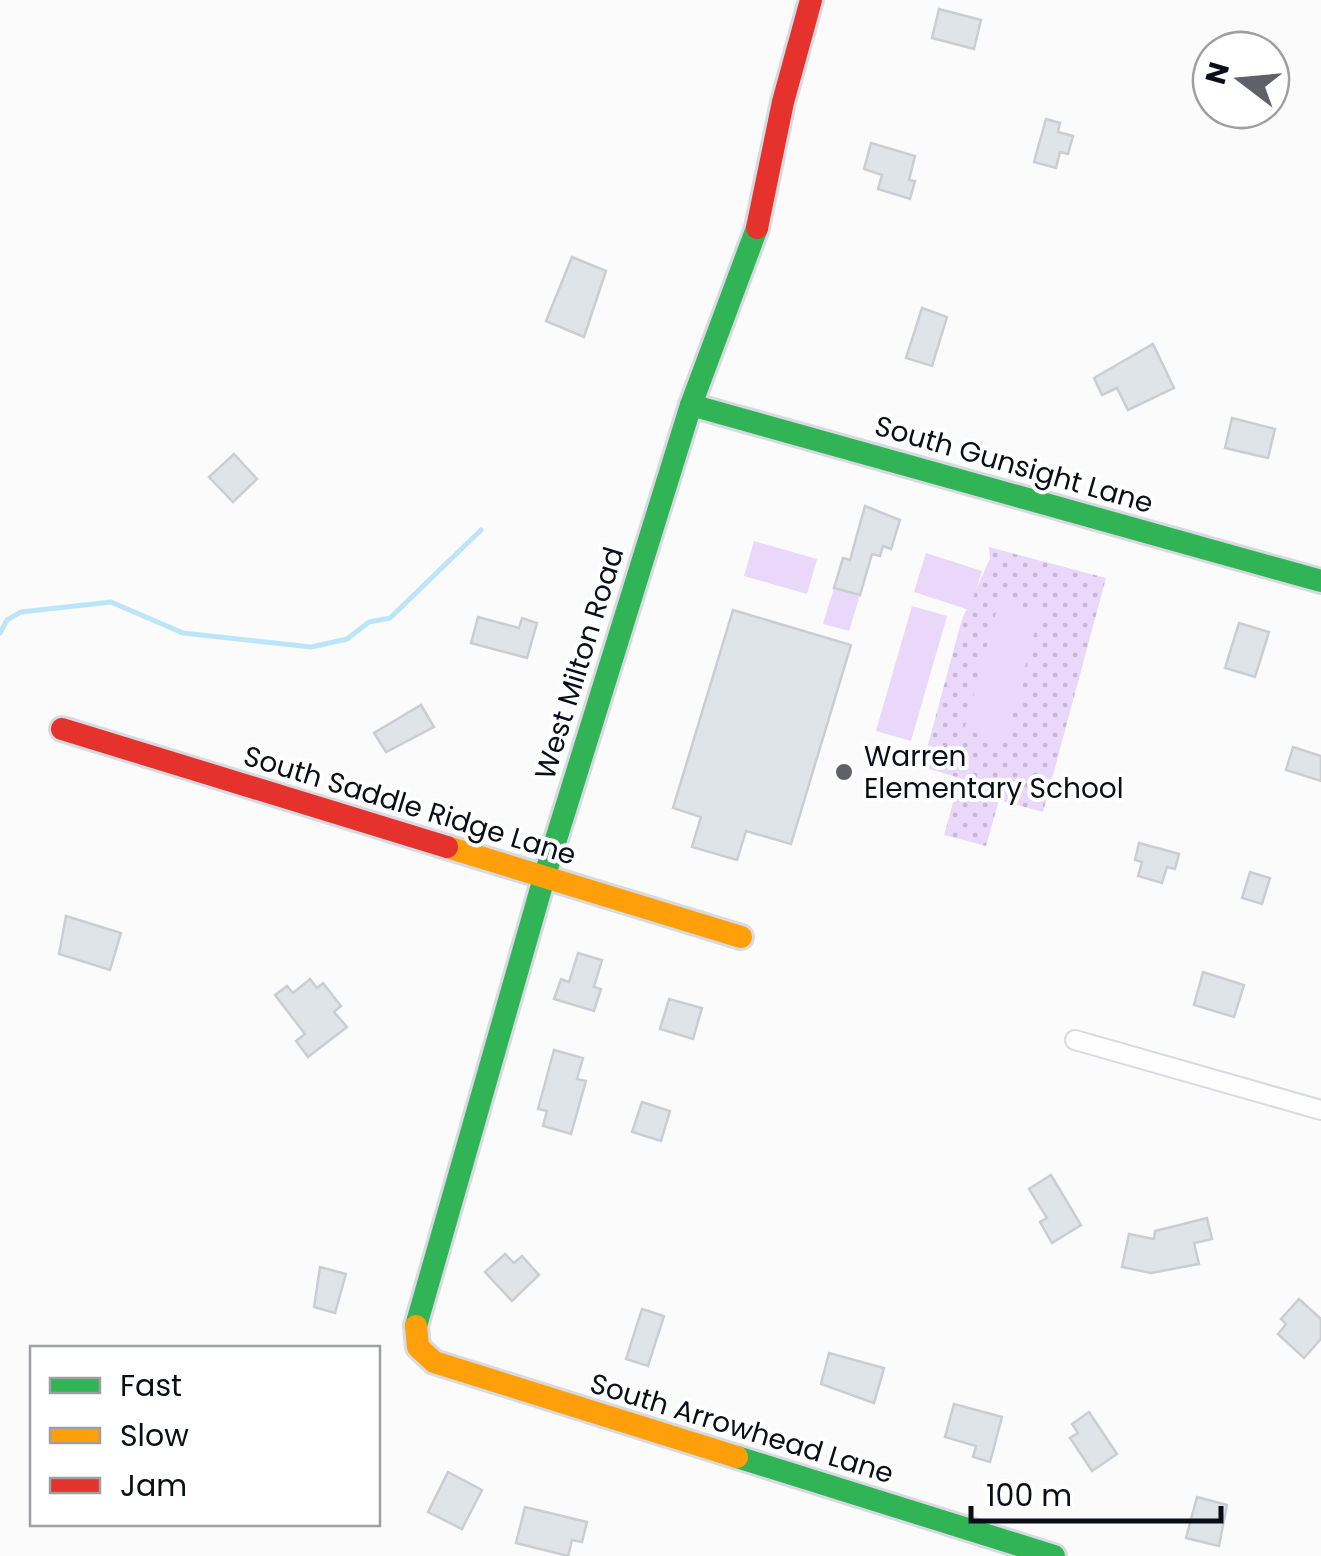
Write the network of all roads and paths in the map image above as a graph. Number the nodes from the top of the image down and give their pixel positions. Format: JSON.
{"nodes":[{"id":1,"x":811,"y":0,"type":"edge"},
{"id":2,"x":691,"y":405,"type":"junction"},
{"id":3,"x":1321,"y":581,"type":"edge"},
{"id":4,"x":62,"y":728,"type":"dead end"},
{"id":5,"x":544,"y":878,"type":"junction"},
{"id":6,"x":741,"y":937,"type":"dead end"},
{"id":7,"x":1075,"y":1040,"type":"dead end"},
{"id":8,"x":1321,"y":1110,"type":"edge"},
{"id":9,"x":418,"y":1347,"type":"joint"},
{"id":10,"x":1054,"y":1556,"type":"edge"}],
"edges":[{"from":1,"to":2,"type":"street","name":"West Milton Road"},
{"from":2,"to":3,"type":"street","name":"South Gunsight Lane"},
{"from":2,"to":5,"type":"street","name":"West Milton Road"},
{"from":4,"to":5,"type":"street","name":"South Saddle Ridge Lane"},
{"from":5,"to":6,"type":"street","name":"South Saddle Ridge Lane"},
{"from":5,"to":9,"type":"street","name":"West Milton Road"},
{"from":7,"to":8,"type":"street"},
{"from":9,"to":10,"type":"street","name":"South Arrowhead Lane"}]}
